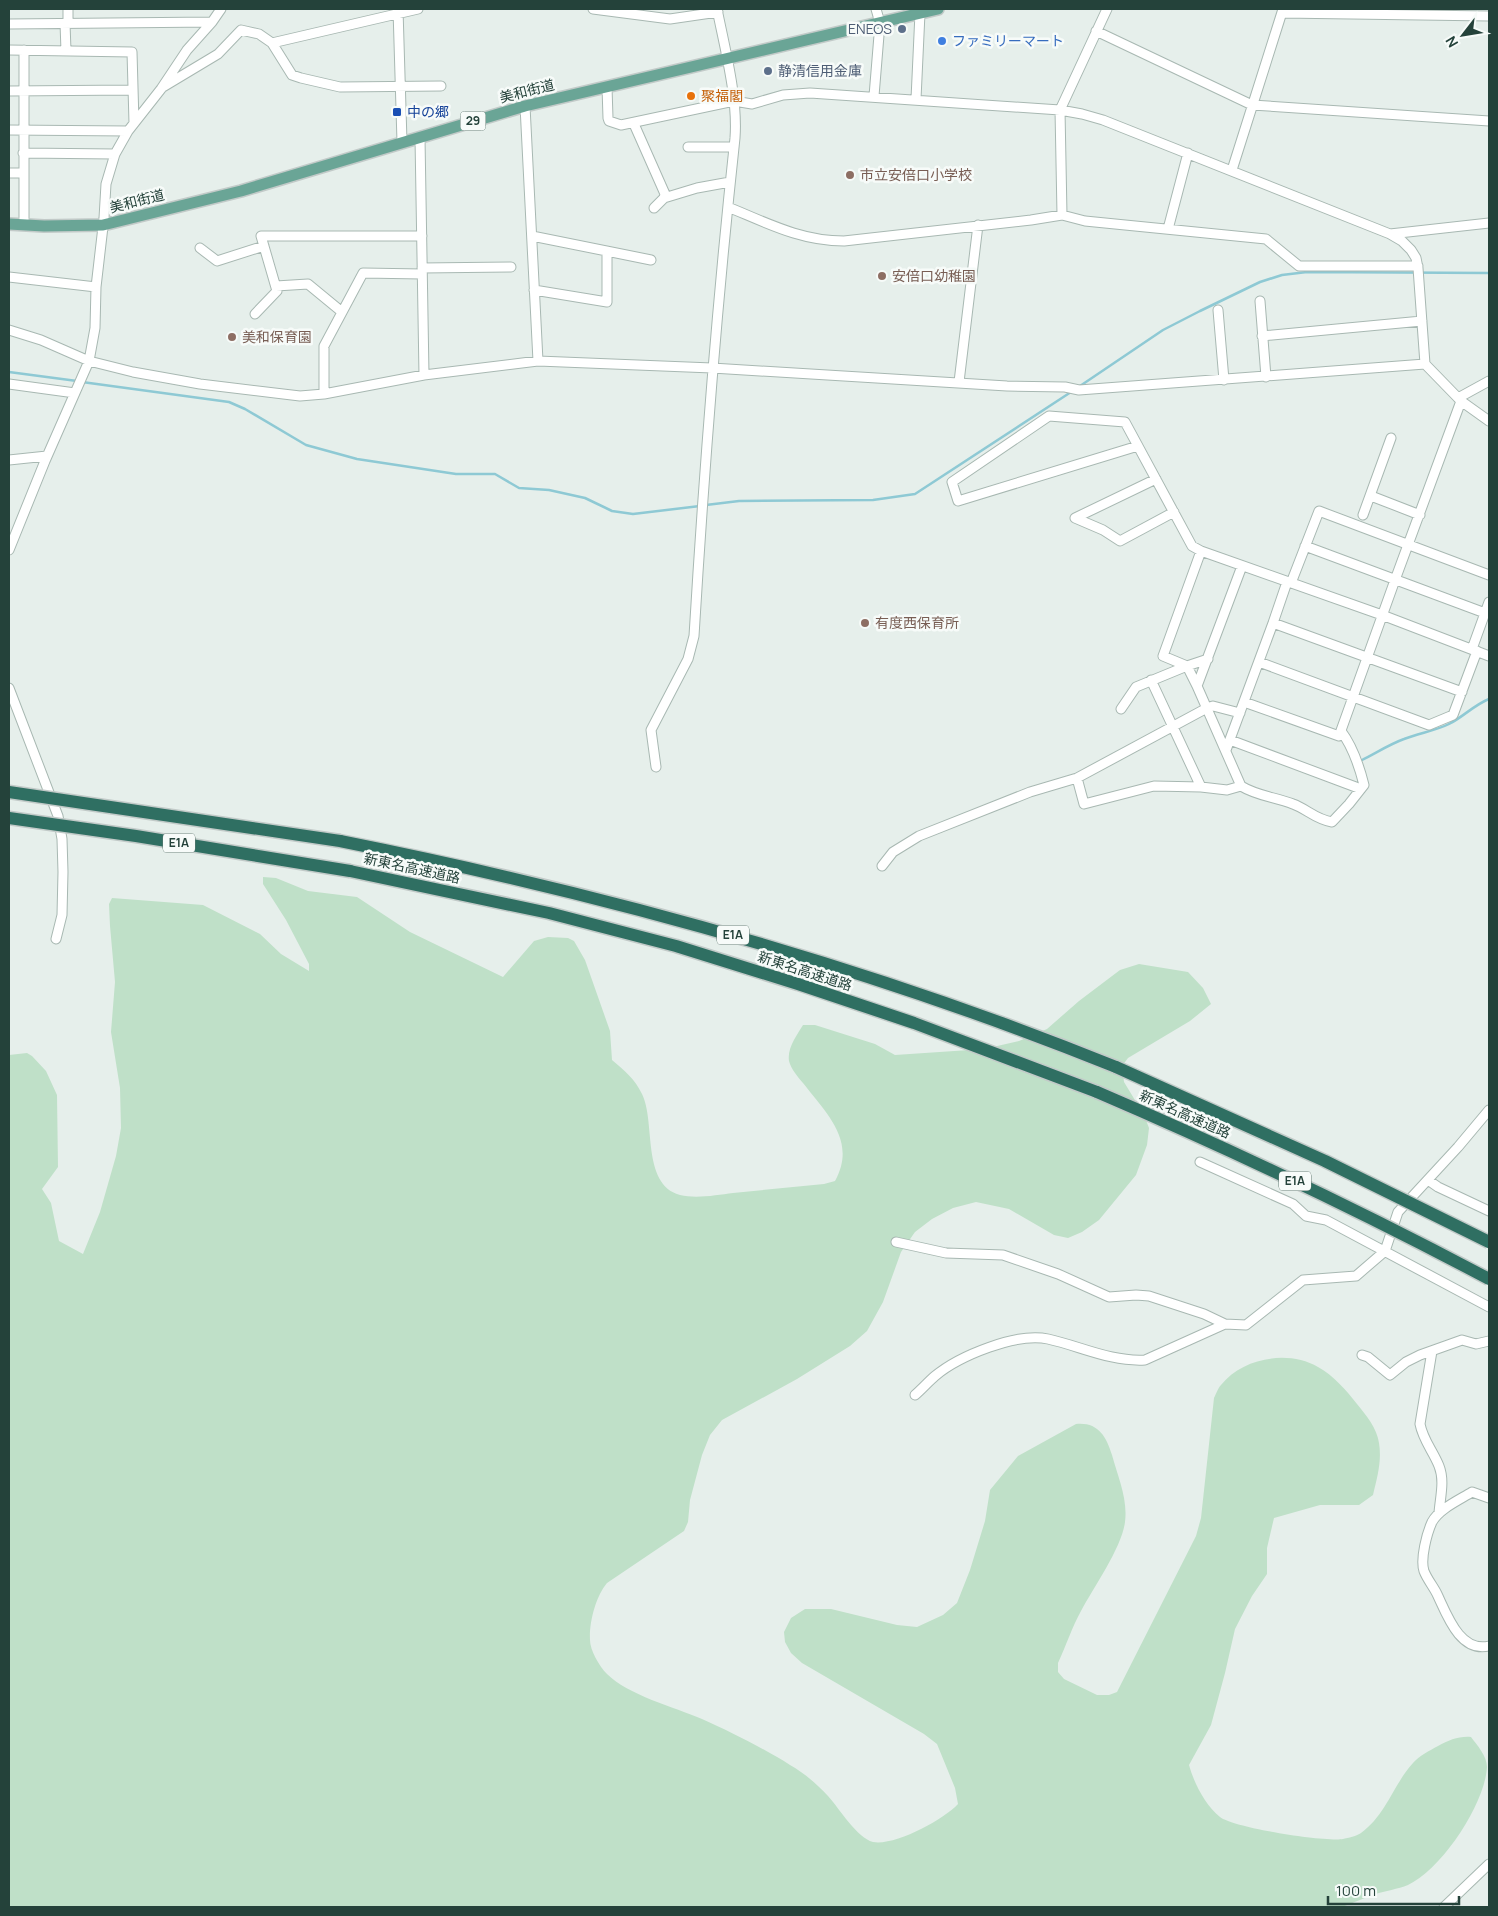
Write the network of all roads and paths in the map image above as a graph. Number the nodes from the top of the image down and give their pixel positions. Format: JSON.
{"nodes":[{"id":1,"x":68,"y":9,"type":"edge"},
{"id":2,"x":220,"y":9,"type":"edge"},
{"id":3,"x":418,"y":9,"type":"edge"},
{"id":4,"x":593,"y":9,"type":"edge"},
{"id":5,"x":876,"y":9,"type":"edge"},
{"id":6,"x":1107,"y":9,"type":"edge"},
{"id":7,"x":718,"y":10,"type":"edge"},
{"id":8,"x":928,"y":10,"type":"edge"},
{"id":9,"x":398,"y":11,"type":"edge"},
{"id":10,"x":1282,"y":11,"type":"edge"},
{"id":11,"x":1374,"y":12,"type":"edge"},
{"id":12,"x":1489,"y":16,"type":"edge"},
{"id":13,"x":212,"y":22,"type":"junction"},
{"id":14,"x":66,"y":23,"type":"junction"},
{"id":15,"x":880,"y":23,"type":"junction"},
{"id":16,"x":9,"y":24,"type":"edge"},
{"id":17,"x":1096,"y":32,"type":"junction"},
{"id":18,"x":272,"y":43,"type":"junction"},
{"id":19,"x":9,"y":50,"type":"edge"},
{"id":20,"x":24,"y":50,"type":"junction"},
{"id":21,"x":66,"y":51,"type":"junction"},
{"id":22,"x":726,"y":58,"type":"junction"},
{"id":23,"x":400,"y":86,"type":"junction"},
{"id":24,"x":441,"y":86,"type":"dead end"},
{"id":25,"x":607,"y":87,"type":"junction"},
{"id":26,"x":160,"y":89,"type":"junction"},
{"id":27,"x":133,"y":90,"type":"junction"},
{"id":28,"x":9,"y":91,"type":"edge"},
{"id":29,"x":24,"y":91,"type":"junction"},
{"id":30,"x":874,"y":96,"type":"junction"},
{"id":31,"x":916,"y":99,"type":"junction"},
{"id":32,"x":734,"y":101,"type":"junction"},
{"id":33,"x":1252,"y":105,"type":"junction"},
{"id":34,"x":525,"y":106,"type":"junction"},
{"id":35,"x":1060,"y":110,"type":"junction"},
{"id":36,"x":1489,"y":121,"type":"edge"},
{"id":37,"x":634,"y":124,"type":"junction"},
{"id":38,"x":131,"y":127,"type":"junction"},
{"id":39,"x":9,"y":130,"type":"edge"},
{"id":40,"x":23,"y":130,"type":"junction"},
{"id":41,"x":420,"y":138,"type":"junction"},
{"id":42,"x":402,"y":142,"type":"junction"},
{"id":43,"x":688,"y":147,"type":"dead end"},
{"id":44,"x":734,"y":147,"type":"junction"},
{"id":45,"x":1188,"y":153,"type":"junction"},
{"id":46,"x":24,"y":154,"type":"junction"},
{"id":47,"x":115,"y":154,"type":"junction"},
{"id":48,"x":1232,"y":170,"type":"junction"},
{"id":49,"x":9,"y":173,"type":"edge"},
{"id":50,"x":24,"y":173,"type":"junction"},
{"id":51,"x":730,"y":182,"type":"junction"},
{"id":52,"x":664,"y":198,"type":"junction"},
{"id":53,"x":728,"y":207,"type":"junction"},
{"id":54,"x":654,"y":208,"type":"dead end"},
{"id":55,"x":1062,"y":215,"type":"junction"},
{"id":56,"x":1489,"y":223,"type":"edge"},
{"id":57,"x":9,"y":224,"type":"edge"},
{"id":58,"x":24,"y":224,"type":"junction"},
{"id":59,"x":103,"y":225,"type":"junction"},
{"id":60,"x":978,"y":225,"type":"junction"},
{"id":61,"x":1168,"y":229,"type":"junction"},
{"id":62,"x":1390,"y":234,"type":"junction"},
{"id":63,"x":422,"y":236,"type":"junction"},
{"id":64,"x":532,"y":236,"type":"junction"},
{"id":65,"x":264,"y":246,"type":"junction"},
{"id":66,"x":200,"y":248,"type":"dead end"},
{"id":67,"x":607,"y":251,"type":"junction"},
{"id":68,"x":650,"y":260,"type":"dead end"},
{"id":69,"x":1418,"y":266,"type":"junction"},
{"id":70,"x":511,"y":267,"type":"dead end"},
{"id":71,"x":422,"y":271,"type":"junction"},
{"id":72,"x":9,"y":277,"type":"edge"},
{"id":73,"x":276,"y":286,"type":"junction"},
{"id":74,"x":96,"y":287,"type":"junction"},
{"id":75,"x":534,"y":290,"type":"junction"},
{"id":76,"x":1260,"y":301,"type":"dead end"},
{"id":77,"x":1218,"y":310,"type":"dead end"},
{"id":78,"x":342,"y":312,"type":"junction"},
{"id":79,"x":255,"y":314,"type":"dead end"},
{"id":80,"x":1422,"y":321,"type":"junction"},
{"id":81,"x":9,"y":330,"type":"edge"},
{"id":82,"x":1262,"y":336,"type":"junction"},
{"id":83,"x":89,"y":361,"type":"junction"},
{"id":84,"x":538,"y":361,"type":"junction"},
{"id":85,"x":1425,"y":364,"type":"junction"},
{"id":86,"x":712,"y":368,"type":"junction"},
{"id":87,"x":424,"y":375,"type":"junction"},
{"id":88,"x":1266,"y":377,"type":"junction"},
{"id":89,"x":1224,"y":380,"type":"junction"},
{"id":90,"x":1489,"y":380,"type":"edge"},
{"id":91,"x":959,"y":382,"type":"junction"},
{"id":92,"x":9,"y":384,"type":"edge"},
{"id":93,"x":75,"y":393,"type":"junction"},
{"id":94,"x":324,"y":394,"type":"junction"},
{"id":95,"x":1460,"y":400,"type":"junction"},
{"id":96,"x":1489,"y":421,"type":"edge"},
{"id":97,"x":1391,"y":438,"type":"dead end"},
{"id":98,"x":1138,"y":446,"type":"junction"},
{"id":99,"x":47,"y":456,"type":"junction"},
{"id":100,"x":9,"y":460,"type":"edge"},
{"id":101,"x":1156,"y":479,"type":"junction"},
{"id":102,"x":1371,"y":496,"type":"junction"},
{"id":103,"x":1174,"y":512,"type":"junction"},
{"id":104,"x":1363,"y":515,"type":"dead end"},
{"id":105,"x":1420,"y":515,"type":"junction"},
{"id":106,"x":1409,"y":544,"type":"junction"},
{"id":107,"x":1305,"y":546,"type":"junction"},
{"id":108,"x":9,"y":550,"type":"edge"},
{"id":109,"x":1201,"y":551,"type":"junction"},
{"id":110,"x":1242,"y":566,"type":"junction"},
{"id":111,"x":1489,"y":575,"type":"edge"},
{"id":112,"x":1395,"y":580,"type":"junction"},
{"id":113,"x":1289,"y":582,"type":"junction"},
{"id":114,"x":1489,"y":602,"type":"edge"},
{"id":115,"x":1485,"y":613,"type":"junction"},
{"id":116,"x":1382,"y":615,"type":"junction"},
{"id":117,"x":1273,"y":623,"type":"junction"},
{"id":118,"x":1475,"y":650,"type":"junction"},
{"id":119,"x":1489,"y":656,"type":"edge"},
{"id":120,"x":1368,"y":657,"type":"junction"},
{"id":121,"x":1208,"y":659,"type":"junction"},
{"id":122,"x":1259,"y":662,"type":"junction"},
{"id":123,"x":1187,"y":666,"type":"junction"},
{"id":124,"x":1151,"y":680,"type":"junction"},
{"id":125,"x":1197,"y":686,"type":"junction"},
{"id":126,"x":9,"y":688,"type":"edge"},
{"id":127,"x":1462,"y":692,"type":"junction"},
{"id":128,"x":1353,"y":696,"type":"junction"},
{"id":129,"x":1244,"y":702,"type":"junction"},
{"id":130,"x":1207,"y":708,"type":"junction"},
{"id":131,"x":1121,"y":709,"type":"dead end"},
{"id":132,"x":1240,"y":713,"type":"junction"},
{"id":133,"x":1172,"y":727,"type":"junction"},
{"id":134,"x":1341,"y":731,"type":"junction"},
{"id":135,"x":1230,"y":740,"type":"junction"},
{"id":136,"x":1226,"y":750,"type":"junction"},
{"id":137,"x":656,"y":767,"type":"dead end"},
{"id":138,"x":1077,"y":778,"type":"junction"},
{"id":139,"x":1241,"y":786,"type":"junction"},
{"id":140,"x":1200,"y":787,"type":"junction"},
{"id":141,"x":1361,"y":789,"type":"junction"},
{"id":142,"x":9,"y":792,"type":"edge"},
{"id":143,"x":9,"y":818,"type":"edge"},
{"id":144,"x":882,"y":866,"type":"dead end"},
{"id":145,"x":56,"y":939,"type":"dead end"},
{"id":146,"x":1489,"y":1110,"type":"edge"},
{"id":147,"x":1200,"y":1162,"type":"dead end"},
{"id":148,"x":1428,"y":1180,"type":"junction"},
{"id":149,"x":1489,"y":1211,"type":"edge"},
{"id":150,"x":896,"y":1242,"type":"dead end"},
{"id":151,"x":1489,"y":1242,"type":"edge"},
{"id":152,"x":1385,"y":1251,"type":"junction"},
{"id":153,"x":1489,"y":1279,"type":"edge"},
{"id":154,"x":1489,"y":1307,"type":"edge"},
{"id":155,"x":1225,"y":1324,"type":"junction"},
{"id":156,"x":1489,"y":1340,"type":"edge"},
{"id":157,"x":1432,"y":1351,"type":"junction"},
{"id":158,"x":1362,"y":1354,"type":"dead end"},
{"id":159,"x":915,"y":1395,"type":"dead end"},
{"id":160,"x":1489,"y":1498,"type":"edge"},
{"id":161,"x":1439,"y":1513,"type":"junction"},
{"id":162,"x":1489,"y":1646,"type":"edge"},
{"id":163,"x":1489,"y":1864,"type":"edge"},
{"id":164,"x":1444,"y":1907,"type":"edge"}],
"edges":[{"from":1,"to":14,"type":"street"},
{"from":2,"to":13,"type":"street"},
{"from":3,"to":9,"type":"street"},
{"from":4,"to":7,"type":"street"},
{"from":5,"to":15,"type":"street"},
{"from":6,"to":17,"type":"street"},
{"from":7,"to":22,"type":"street"},
{"from":8,"to":15,"type":"main road","name":"美和街道","number":"29"},
{"from":8,"to":31,"type":"street"},
{"from":9,"to":18,"type":"street"},
{"from":9,"to":23,"type":"street"},
{"from":10,"to":11,"type":"street"},
{"from":10,"to":33,"type":"street"},
{"from":11,"to":12,"type":"street"},
{"from":13,"to":14,"type":"street"},
{"from":13,"to":26,"type":"street"},
{"from":14,"to":16,"type":"street"},
{"from":14,"to":21,"type":"street"},
{"from":15,"to":22,"type":"main road","name":"美和街道","number":"29"},
{"from":15,"to":30,"type":"street"},
{"from":17,"to":33,"type":"street"},
{"from":17,"to":35,"type":"street"},
{"from":18,"to":23,"type":"street"},
{"from":18,"to":26,"type":"street"},
{"from":19,"to":20,"type":"street"},
{"from":20,"to":21,"type":"street"},
{"from":20,"to":29,"type":"street"},
{"from":21,"to":27,"type":"street"},
{"from":22,"to":25,"type":"main road","name":"美和街道","number":"29"},
{"from":22,"to":32,"type":"street"},
{"from":23,"to":24,"type":"street"},
{"from":23,"to":42,"type":"street"},
{"from":25,"to":34,"type":"main road","name":"美和街道","number":"29"},
{"from":25,"to":37,"type":"street"},
{"from":26,"to":38,"type":"street"},
{"from":27,"to":29,"type":"street"},
{"from":27,"to":38,"type":"street"},
{"from":28,"to":29,"type":"street"},
{"from":29,"to":40,"type":"street"},
{"from":30,"to":31,"type":"street"},
{"from":30,"to":32,"type":"street"},
{"from":31,"to":35,"type":"street"},
{"from":32,"to":37,"type":"street"},
{"from":32,"to":44,"type":"street"},
{"from":33,"to":36,"type":"street"},
{"from":33,"to":48,"type":"street"},
{"from":34,"to":41,"type":"main road","name":"美和街道","number":"29"},
{"from":34,"to":64,"type":"street"},
{"from":35,"to":45,"type":"street"},
{"from":35,"to":55,"type":"street"},
{"from":37,"to":52,"type":"street"},
{"from":38,"to":40,"type":"street"},
{"from":38,"to":47,"type":"street"},
{"from":39,"to":40,"type":"street"},
{"from":40,"to":46,"type":"street"},
{"from":41,"to":42,"type":"main road","name":"美和街道","number":"29"},
{"from":41,"to":63,"type":"street"},
{"from":42,"to":59,"type":"main road","name":"美和街道","number":"29"},
{"from":43,"to":44,"type":"street"},
{"from":44,"to":51,"type":"street"},
{"from":45,"to":48,"type":"street"},
{"from":45,"to":61,"type":"street"},
{"from":46,"to":47,"type":"street"},
{"from":46,"to":50,"type":"street"},
{"from":47,"to":59,"type":"street"},
{"from":48,"to":62,"type":"street"},
{"from":49,"to":50,"type":"street"},
{"from":50,"to":58,"type":"street"},
{"from":51,"to":52,"type":"street"},
{"from":51,"to":53,"type":"street"},
{"from":52,"to":54,"type":"street"},
{"from":53,"to":60,"type":"street"},
{"from":53,"to":86,"type":"street"},
{"from":55,"to":60,"type":"street"},
{"from":55,"to":61,"type":"street"},
{"from":56,"to":62,"type":"street"},
{"from":57,"to":58,"type":"main road","name":"美和街道","number":"29"},
{"from":58,"to":59,"type":"main road","name":"美和街道","number":"29"},
{"from":59,"to":74,"type":"street"},
{"from":60,"to":91,"type":"street"},
{"from":61,"to":69,"type":"street"},
{"from":62,"to":69,"type":"street"},
{"from":63,"to":65,"type":"street"},
{"from":63,"to":71,"type":"street"},
{"from":64,"to":67,"type":"street"},
{"from":64,"to":75,"type":"street"},
{"from":65,"to":66,"type":"street"},
{"from":65,"to":73,"type":"street"},
{"from":67,"to":68,"type":"street"},
{"from":67,"to":75,"type":"street"},
{"from":69,"to":80,"type":"street"},
{"from":70,"to":71,"type":"street"},
{"from":71,"to":78,"type":"street"},
{"from":71,"to":87,"type":"street"},
{"from":72,"to":74,"type":"street"},
{"from":73,"to":78,"type":"street"},
{"from":73,"to":79,"type":"street"},
{"from":74,"to":83,"type":"street"},
{"from":75,"to":84,"type":"street"},
{"from":76,"to":82,"type":"street"},
{"from":77,"to":89,"type":"street"},
{"from":78,"to":94,"type":"street"},
{"from":80,"to":82,"type":"street"},
{"from":80,"to":85,"type":"street"},
{"from":81,"to":83,"type":"street"},
{"from":82,"to":88,"type":"street"},
{"from":83,"to":93,"type":"street"},
{"from":83,"to":94,"type":"street"},
{"from":84,"to":86,"type":"street"},
{"from":84,"to":87,"type":"street"},
{"from":85,"to":88,"type":"street"},
{"from":85,"to":95,"type":"street"},
{"from":86,"to":91,"type":"street"},
{"from":86,"to":137,"type":"street"},
{"from":87,"to":94,"type":"street"},
{"from":88,"to":89,"type":"street"},
{"from":89,"to":91,"type":"street"},
{"from":90,"to":95,"type":"street"},
{"from":92,"to":93,"type":"street"},
{"from":93,"to":99,"type":"street"},
{"from":95,"to":96,"type":"street"},
{"from":95,"to":105,"type":"street"},
{"from":97,"to":102,"type":"street"},
{"from":98,"to":98,"type":"street"},
{"from":98,"to":101,"type":"street"},
{"from":99,"to":100,"type":"street"},
{"from":99,"to":108,"type":"street"},
{"from":101,"to":103,"type":"street"},
{"from":101,"to":103,"type":"street"},
{"from":102,"to":104,"type":"street"},
{"from":102,"to":105,"type":"street"},
{"from":103,"to":109,"type":"street"},
{"from":105,"to":106,"type":"street"},
{"from":106,"to":107,"type":"street"},
{"from":106,"to":111,"type":"street"},
{"from":106,"to":112,"type":"street"},
{"from":107,"to":112,"type":"street"},
{"from":107,"to":113,"type":"street"},
{"from":109,"to":110,"type":"street"},
{"from":109,"to":123,"type":"street"},
{"from":110,"to":113,"type":"street"},
{"from":110,"to":121,"type":"street"},
{"from":112,"to":115,"type":"street"},
{"from":112,"to":116,"type":"street"},
{"from":113,"to":116,"type":"street"},
{"from":113,"to":117,"type":"street"},
{"from":114,"to":115,"type":"street"},
{"from":115,"to":118,"type":"street"},
{"from":116,"to":118,"type":"street"},
{"from":116,"to":120,"type":"street"},
{"from":117,"to":120,"type":"street"},
{"from":117,"to":122,"type":"street"},
{"from":118,"to":119,"type":"street"},
{"from":118,"to":127,"type":"street"},
{"from":120,"to":127,"type":"street"},
{"from":120,"to":128,"type":"street"},
{"from":121,"to":123,"type":"street"},
{"from":121,"to":125,"type":"street"},
{"from":122,"to":128,"type":"street"},
{"from":122,"to":129,"type":"street"},
{"from":123,"to":124,"type":"street"},
{"from":123,"to":125,"type":"street"},
{"from":124,"to":131,"type":"street"},
{"from":124,"to":133,"type":"street"},
{"from":125,"to":130,"type":"street"},
{"from":126,"to":145,"type":"street"},
{"from":127,"to":128,"type":"street"},
{"from":128,"to":134,"type":"street"},
{"from":129,"to":132,"type":"street"},
{"from":129,"to":134,"type":"street"},
{"from":130,"to":132,"type":"street"},
{"from":130,"to":133,"type":"street"},
{"from":130,"to":136,"type":"street"},
{"from":132,"to":135,"type":"street"},
{"from":133,"to":138,"type":"street"},
{"from":133,"to":140,"type":"street"},
{"from":134,"to":141,"type":"street"},
{"from":135,"to":136,"type":"street"},
{"from":135,"to":141,"type":"street"},
{"from":136,"to":139,"type":"street"},
{"from":138,"to":140,"type":"street"},
{"from":138,"to":144,"type":"street"},
{"from":139,"to":140,"type":"street"},
{"from":139,"to":141,"type":"street"},
{"from":142,"to":151,"type":"highway","name":"新東名高速道路","number":"E1A","bridge":true},
{"from":143,"to":153,"type":"highway","name":"新東名高速道路","number":"E1A","bridge":true},
{"from":146,"to":148,"type":"street"},
{"from":147,"to":152,"type":"street"},
{"from":148,"to":149,"type":"street"},
{"from":148,"to":152,"type":"street"},
{"from":150,"to":155,"type":"street"},
{"from":152,"to":154,"type":"street"},
{"from":152,"to":155,"type":"street"},
{"from":155,"to":159,"type":"street"},
{"from":156,"to":157,"type":"street"},
{"from":157,"to":158,"type":"street"},
{"from":157,"to":161,"type":"street"},
{"from":160,"to":161,"type":"street"},
{"from":161,"to":162,"type":"street"},
{"from":163,"to":164,"type":"street"}]}
